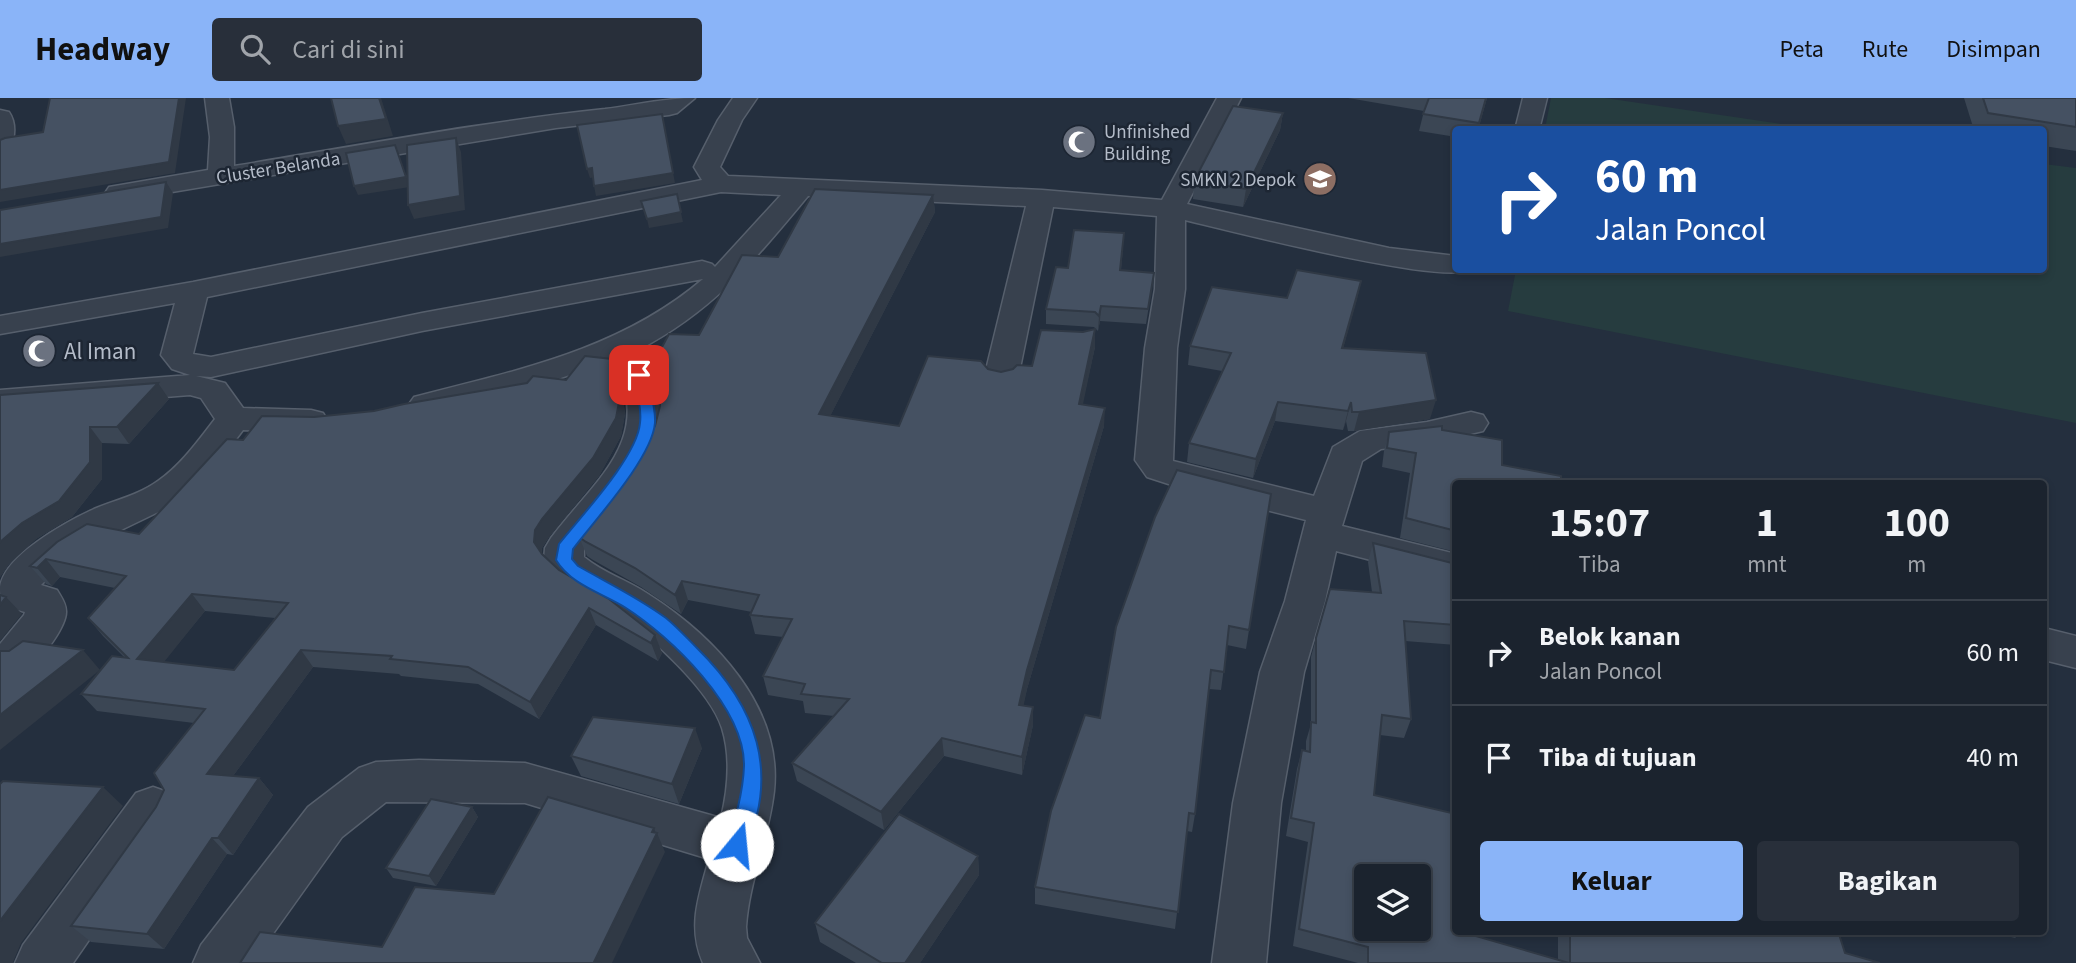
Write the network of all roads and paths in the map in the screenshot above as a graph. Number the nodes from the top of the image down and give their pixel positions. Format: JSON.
{"nodes":[{"id":1,"x":217,"y":98,"type":"edge"},
{"id":2,"x":683,"y":98,"type":"edge"},
{"id":3,"x":745,"y":98,"type":"edge"},
{"id":4,"x":1229,"y":98,"type":"edge"},
{"id":5,"x":1535,"y":98,"type":"edge"},
{"id":6,"x":558,"y":110,"type":"edge"},
{"id":7,"x":1528,"y":126,"type":"edge"},
{"id":8,"x":220,"y":176,"type":"junction"},
{"id":9,"x":721,"y":184,"type":"junction"},
{"id":10,"x":801,"y":187,"type":"junction"},
{"id":11,"x":94,"y":197,"type":"edge"},
{"id":12,"x":1042,"y":198,"type":"junction"},
{"id":13,"x":1171,"y":209,"type":"junction"},
{"id":14,"x":1452,"y":265,"type":"edge"},
{"id":15,"x":702,"y":270,"type":"dead end"},
{"id":16,"x":193,"y":291,"type":"junction"},
{"id":17,"x":0,"y":325,"type":"edge"},
{"id":18,"x":622,"y":344,"type":"junction"},
{"id":19,"x":1001,"y":378,"type":"edge"},
{"id":20,"x":0,"y":400,"type":"edge"},
{"id":21,"x":394,"y":412,"type":"edge"},
{"id":22,"x":233,"y":419,"type":"junction"},
{"id":23,"x":344,"y":420,"type":"edge"},
{"id":24,"x":1471,"y":424,"type":"dead end"},
{"id":25,"x":1324,"y":523,"type":"junction"},
{"id":26,"x":1452,"y":567,"type":"edge"},
{"id":27,"x":2047,"y":645,"type":"edge"},
{"id":28,"x":2076,"y":652,"type":"edge"},
{"id":29,"x":16,"y":654,"type":"edge"},
{"id":30,"x":153,"y":808,"type":"edge"},
{"id":31,"x":737,"y":845,"type":"junction"},
{"id":32,"x":43,"y":963,"type":"edge"},
{"id":33,"x":220,"y":963,"type":"edge"},
{"id":34,"x":733,"y":963,"type":"edge"},
{"id":35,"x":1239,"y":963,"type":"edge"}],
"edges":[{"from":1,"to":8,"type":"street"},
{"from":2,"to":6,"type":"street","name":"Cluster Belanda"},
{"from":3,"to":9,"type":"street"},
{"from":4,"to":13,"type":"street"},
{"from":5,"to":7,"type":"street"},
{"from":6,"to":8,"type":"street","name":"Cluster Belanda"},
{"from":8,"to":11,"type":"street","name":"Cluster Belanda"},
{"from":9,"to":10,"type":"street"},
{"from":9,"to":16,"type":"street"},
{"from":10,"to":12,"type":"street"},
{"from":10,"to":18,"type":"street"},
{"from":12,"to":13,"type":"street"},
{"from":12,"to":19,"type":"street"},
{"from":13,"to":14,"type":"street"},
{"from":13,"to":25,"type":"street"},
{"from":15,"to":16,"type":"street"},
{"from":16,"to":17,"type":"street"},
{"from":18,"to":21,"type":"street"},
{"from":18,"to":31,"type":"street"},
{"from":20,"to":22,"type":"street"},
{"from":22,"to":23,"type":"street"},
{"from":22,"to":29,"type":"street"},
{"from":24,"to":25,"type":"street"},
{"from":25,"to":26,"type":"street"},
{"from":25,"to":35,"type":"street"},
{"from":27,"to":28,"type":"street"},
{"from":30,"to":32,"type":"street"},
{"from":31,"to":33,"type":"street"},
{"from":31,"to":34,"type":"street"}]}
